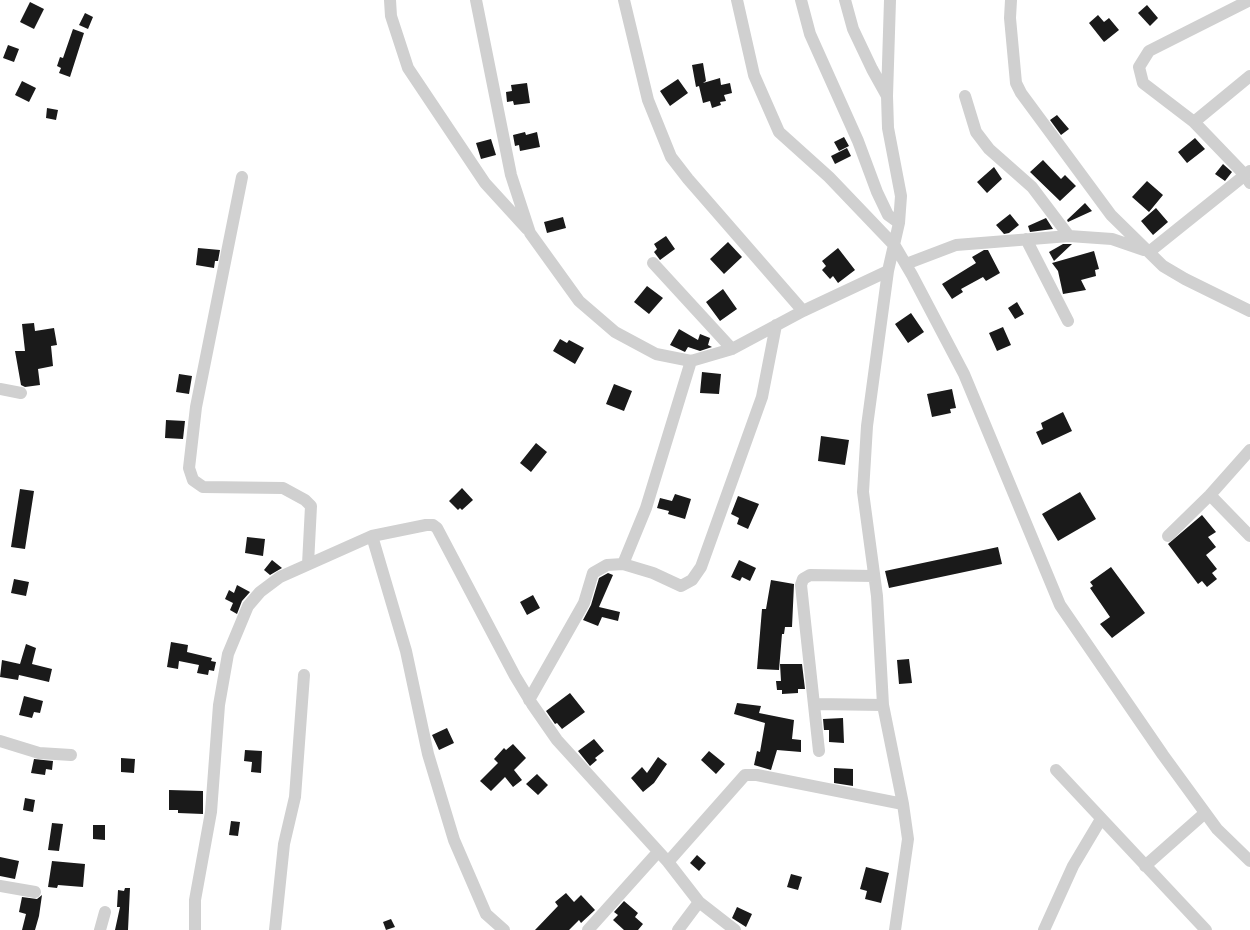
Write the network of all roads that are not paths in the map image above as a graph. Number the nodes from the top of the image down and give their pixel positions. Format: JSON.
{"nodes":[{"id":1,"x":390,"y":0,"type":"edge"},
{"id":2,"x":476,"y":0,"type":"edge"},
{"id":3,"x":624,"y":0,"type":"edge"},
{"id":4,"x":737,"y":0,"type":"edge"},
{"id":5,"x":801,"y":0,"type":"edge"},
{"id":6,"x":845,"y":0,"type":"edge"},
{"id":7,"x":890,"y":0,"type":"edge"},
{"id":8,"x":1011,"y":0,"type":"edge"},
{"id":9,"x":1250,"y":0,"type":"edge"},
{"id":10,"x":1250,"y":76,"type":"edge"},
{"id":11,"x":887,"y":96,"type":"junction"},
{"id":12,"x":965,"y":96,"type":"dead end"},
{"id":13,"x":1194,"y":122,"type":"junction"},
{"id":14,"x":1248,"y":176,"type":"edge"},
{"id":15,"x":242,"y":178,"type":"dead end"},
{"id":16,"x":899,"y":223,"type":"junction"},
{"id":17,"x":530,"y":233,"type":"junction"},
{"id":18,"x":1069,"y":236,"type":"junction"},
{"id":19,"x":1026,"y":239,"type":"junction"},
{"id":20,"x":895,"y":246,"type":"junction"},
{"id":21,"x":1149,"y":252,"type":"junction"},
{"id":22,"x":653,"y":263,"type":"dead end"},
{"id":23,"x":906,"y":264,"type":"junction"},
{"id":24,"x":888,"y":271,"type":"junction"},
{"id":25,"x":803,"y":311,"type":"junction"},
{"id":26,"x":1250,"y":311,"type":"edge"},
{"id":27,"x":1068,"y":321,"type":"dead end"},
{"id":28,"x":776,"y":325,"type":"junction"},
{"id":29,"x":732,"y":349,"type":"junction"},
{"id":30,"x":691,"y":361,"type":"junction"},
{"id":31,"x":0,"y":389,"type":"edge"},
{"id":32,"x":21,"y":392,"type":"dead end"},
{"id":33,"x":1250,"y":450,"type":"edge"},
{"id":34,"x":1210,"y":495,"type":"junction"},
{"id":35,"x":372,"y":536,"type":"junction"},
{"id":36,"x":1168,"y":536,"type":"dead end"},
{"id":37,"x":1250,"y":536,"type":"edge"},
{"id":38,"x":308,"y":564,"type":"junction"},
{"id":39,"x":623,"y":564,"type":"junction"},
{"id":40,"x":874,"y":576,"type":"junction"},
{"id":41,"x":304,"y":675,"type":"dead end"},
{"id":42,"x":529,"y":700,"type":"junction"},
{"id":43,"x":814,"y":704,"type":"junction"},
{"id":44,"x":883,"y":705,"type":"junction"},
{"id":45,"x":0,"y":741,"type":"edge"},
{"id":46,"x":819,"y":751,"type":"dead end"},
{"id":47,"x":72,"y":754,"type":"dead end"},
{"id":48,"x":1056,"y":770,"type":"dead end"},
{"id":49,"x":903,"y":804,"type":"junction"},
{"id":50,"x":1205,"y":813,"type":"junction"},
{"id":51,"x":1101,"y":819,"type":"junction"},
{"id":52,"x":658,"y":852,"type":"junction"},
{"id":53,"x":1248,"y":858,"type":"edge"},
{"id":54,"x":668,"y":862,"type":"junction"},
{"id":55,"x":1145,"y":866,"type":"junction"},
{"id":56,"x":1250,"y":871,"type":"edge"},
{"id":57,"x":0,"y":886,"type":"edge"},
{"id":58,"x":35,"y":892,"type":"dead end"},
{"id":59,"x":699,"y":902,"type":"junction"},
{"id":60,"x":105,"y":912,"type":"dead end"},
{"id":61,"x":486,"y":914,"type":"junction"},
{"id":62,"x":100,"y":930,"type":"edge"},
{"id":63,"x":195,"y":930,"type":"edge"},
{"id":64,"x":275,"y":930,"type":"edge"},
{"id":65,"x":489,"y":930,"type":"edge"},
{"id":66,"x":504,"y":930,"type":"edge"},
{"id":67,"x":588,"y":930,"type":"edge"},
{"id":68,"x":678,"y":930,"type":"edge"},
{"id":69,"x":735,"y":930,"type":"edge"},
{"id":70,"x":895,"y":930,"type":"edge"},
{"id":71,"x":1044,"y":930,"type":"edge"},
{"id":72,"x":1206,"y":930,"type":"edge"}],
"edges":[{"from":1,"to":17,"type":"street"},
{"from":2,"to":17,"type":"street"},
{"from":3,"to":25,"type":"street"},
{"from":4,"to":20,"type":"street"},
{"from":5,"to":16,"type":"street"},
{"from":6,"to":11,"type":"street"},
{"from":7,"to":11,"type":"street"},
{"from":8,"to":21,"type":"street"},
{"from":9,"to":13,"type":"street"},
{"from":10,"to":13,"type":"street"},
{"from":11,"to":16,"type":"street"},
{"from":12,"to":18,"type":"street"},
{"from":13,"to":14,"type":"street"},
{"from":14,"to":21,"type":"street"},
{"from":15,"to":38,"type":"street"},
{"from":16,"to":20,"type":"street"},
{"from":17,"to":30,"type":"street"},
{"from":18,"to":19,"type":"street"},
{"from":18,"to":21,"type":"street"},
{"from":19,"to":23,"type":"street"},
{"from":19,"to":27,"type":"street"},
{"from":20,"to":23,"type":"street"},
{"from":20,"to":24,"type":"street"},
{"from":21,"to":26,"type":"street"},
{"from":22,"to":29,"type":"street"},
{"from":23,"to":50,"type":"street"},
{"from":24,"to":25,"type":"street"},
{"from":24,"to":40,"type":"street"},
{"from":25,"to":28,"type":"street"},
{"from":28,"to":29,"type":"street"},
{"from":28,"to":39,"type":"street"},
{"from":29,"to":30,"type":"street"},
{"from":30,"to":39,"type":"street"},
{"from":31,"to":32,"type":"street"},
{"from":33,"to":34,"type":"street"},
{"from":34,"to":36,"type":"street"},
{"from":34,"to":37,"type":"street"},
{"from":35,"to":38,"type":"street"},
{"from":35,"to":42,"type":"street"},
{"from":35,"to":61,"type":"street"},
{"from":38,"to":63,"type":"street"},
{"from":39,"to":42,"type":"street"},
{"from":40,"to":43,"type":"street"},
{"from":40,"to":44,"type":"street"},
{"from":41,"to":64,"type":"street"},
{"from":42,"to":52,"type":"street"},
{"from":43,"to":44,"type":"street"},
{"from":43,"to":46,"type":"street"},
{"from":44,"to":49,"type":"street"},
{"from":45,"to":47,"type":"street"},
{"from":48,"to":51,"type":"street"},
{"from":49,"to":54,"type":"street"},
{"from":49,"to":70,"type":"street"},
{"from":50,"to":53,"type":"street"},
{"from":50,"to":55,"type":"street"},
{"from":51,"to":55,"type":"street"},
{"from":51,"to":71,"type":"street"},
{"from":52,"to":54,"type":"street"},
{"from":52,"to":67,"type":"street"},
{"from":53,"to":56,"type":"street"},
{"from":54,"to":59,"type":"street"},
{"from":55,"to":72,"type":"street"},
{"from":57,"to":58,"type":"street"},
{"from":59,"to":68,"type":"street"},
{"from":59,"to":69,"type":"street"},
{"from":60,"to":62,"type":"street"},
{"from":61,"to":65,"type":"street"},
{"from":61,"to":66,"type":"street"}]}
